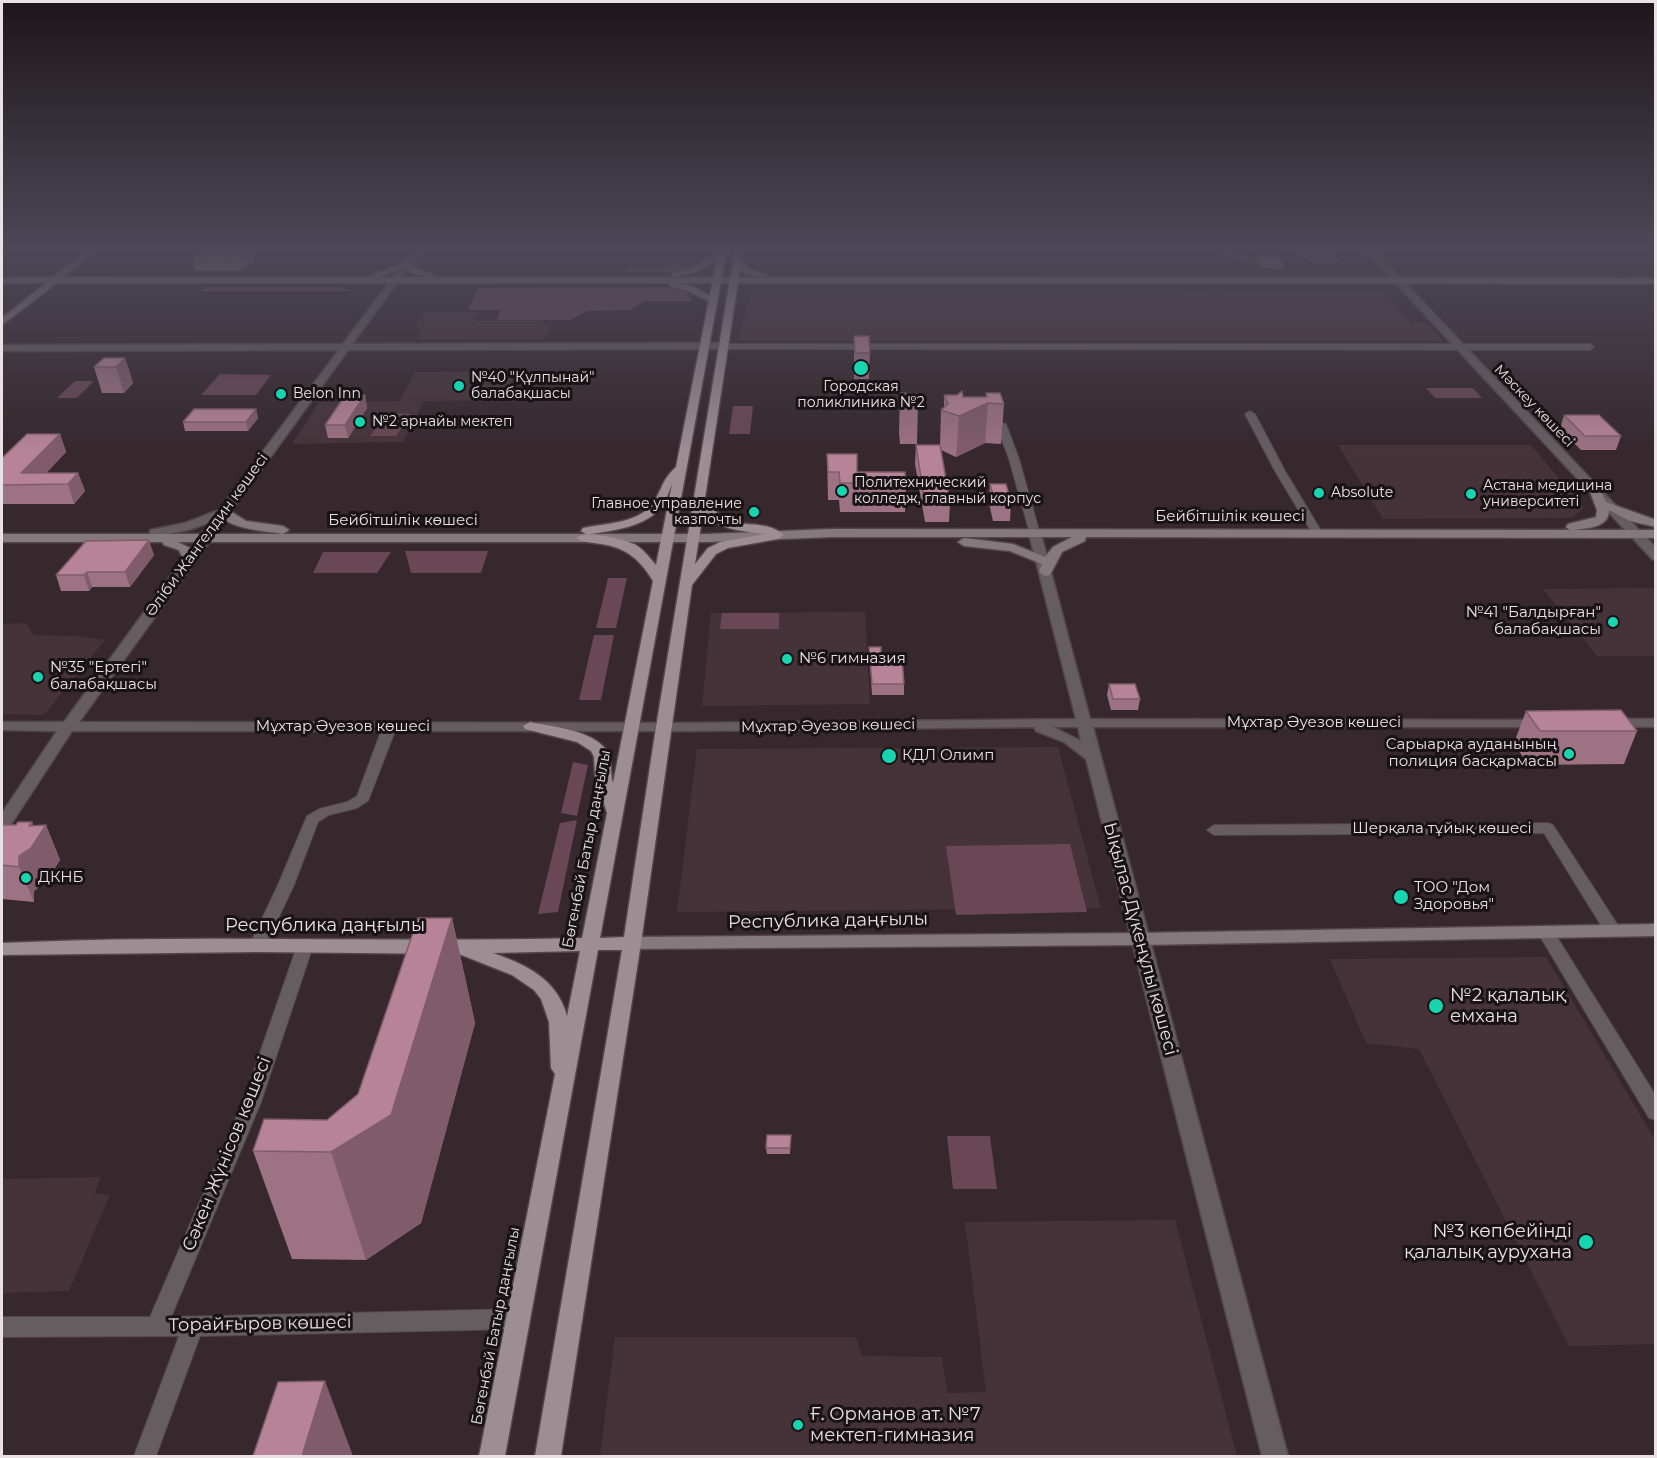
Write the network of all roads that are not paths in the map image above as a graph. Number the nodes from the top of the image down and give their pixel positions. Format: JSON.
{"nodes":[{"id":1,"x":366,"y":317,"type":"edge"},
{"id":2,"x":709,"y":317,"type":"edge"},
{"id":3,"x":726,"y":317,"type":"edge"},
{"id":4,"x":1431,"y":317,"type":"edge"},
{"id":5,"x":344,"y":346,"type":"junction"},
{"id":6,"x":703,"y":346,"type":"junction"},
{"id":7,"x":722,"y":346,"type":"junction"},
{"id":8,"x":1457,"y":346,"type":"junction"},
{"id":9,"x":1590,"y":346,"type":"dead end"},
{"id":10,"x":2,"y":348,"type":"edge"},
{"id":11,"x":1250,"y":414,"type":"dead end"},
{"id":12,"x":1001,"y":424,"type":"edge"},
{"id":13,"x":680,"y":469,"type":"junction"},
{"id":14,"x":1596,"y":492,"type":"junction"},
{"id":15,"x":699,"y":499,"type":"junction"},
{"id":16,"x":1608,"y":505,"type":"junction"},
{"id":17,"x":223,"y":512,"type":"junction"},
{"id":18,"x":1656,"y":524,"type":"edge"},
{"id":19,"x":292,"y":532,"type":"junction"},
{"id":20,"x":2,"y":533,"type":"edge"},
{"id":21,"x":154,"y":533,"type":"junction"},
{"id":22,"x":778,"y":533,"type":"junction"},
{"id":23,"x":585,"y":534,"type":"junction"},
{"id":24,"x":668,"y":534,"type":"junction"},
{"id":25,"x":694,"y":534,"type":"junction"},
{"id":26,"x":926,"y":534,"type":"junction"},
{"id":27,"x":1035,"y":534,"type":"junction"},
{"id":28,"x":1093,"y":534,"type":"junction"},
{"id":29,"x":1318,"y":534,"type":"junction"},
{"id":30,"x":1534,"y":534,"type":"junction"},
{"id":31,"x":1636,"y":534,"type":"junction"},
{"id":32,"x":1656,"y":534,"type":"edge"},
{"id":33,"x":206,"y":535,"type":"junction"},
{"id":34,"x":2,"y":538,"type":"edge"},
{"id":35,"x":126,"y":538,"type":"junction"},
{"id":36,"x":1656,"y":556,"type":"edge"},
{"id":37,"x":188,"y":560,"type":"junction"},
{"id":38,"x":1043,"y":566,"type":"junction"},
{"id":39,"x":660,"y":582,"type":"junction"},
{"id":40,"x":686,"y":586,"type":"junction"},
{"id":41,"x":1024,"y":723,"type":"junction"},
{"id":42,"x":1556,"y":723,"type":"edge"},
{"id":43,"x":1591,"y":723,"type":"edge"},
{"id":44,"x":1656,"y":723,"type":"edge"},
{"id":45,"x":1084,"y":724,"type":"junction"},
{"id":46,"x":2,"y":726,"type":"edge"},
{"id":47,"x":68,"y":726,"type":"junction"},
{"id":48,"x":390,"y":726,"type":"junction"},
{"id":49,"x":531,"y":726,"type":"junction"},
{"id":50,"x":632,"y":727,"type":"junction"},
{"id":51,"x":663,"y":727,"type":"junction"},
{"id":52,"x":1093,"y":757,"type":"junction"},
{"id":53,"x":615,"y":814,"type":"junction"},
{"id":54,"x":2,"y":825,"type":"edge"},
{"id":55,"x":1215,"y":830,"type":"dead end"},
{"id":56,"x":1656,"y":930,"type":"edge"},
{"id":57,"x":1613,"y":931,"type":"junction"},
{"id":58,"x":1546,"y":933,"type":"junction"},
{"id":59,"x":1140,"y":939,"type":"junction"},
{"id":60,"x":258,"y":940,"type":"junction"},
{"id":61,"x":591,"y":940,"type":"junction"},
{"id":62,"x":632,"y":943,"type":"junction"},
{"id":63,"x":305,"y":946,"type":"junction"},
{"id":64,"x":457,"y":948,"type":"junction"},
{"id":65,"x":2,"y":949,"type":"edge"},
{"id":66,"x":563,"y":1086,"type":"junction"},
{"id":67,"x":1656,"y":1113,"type":"edge"},
{"id":68,"x":518,"y":1318,"type":"junction"},
{"id":69,"x":193,"y":1326,"type":"junction"},
{"id":70,"x":2,"y":1327,"type":"edge"},
{"id":71,"x":156,"y":1327,"type":"junction"},
{"id":72,"x":145,"y":1456,"type":"edge"},
{"id":73,"x":492,"y":1456,"type":"edge"},
{"id":74,"x":548,"y":1456,"type":"edge"},
{"id":75,"x":1275,"y":1456,"type":"edge"}],
"edges":[{"from":1,"to":5,"type":"street","name":"Әліби Жангелдин көшесі"},
{"from":2,"to":6,"type":"main road","name":"Бөгенбай Батыр даңғылы"},
{"from":3,"to":7,"type":"main road"},
{"from":4,"to":8,"type":"street","name":"Мәскеу көшесі"},
{"from":5,"to":6,"type":"street"},
{"from":5,"to":10,"type":"street"},
{"from":5,"to":17,"type":"street","name":"Әліби Жангелдин көшесі"},
{"from":6,"to":7,"type":"street"},
{"from":6,"to":13,"type":"main road","name":"Бөгенбай Батыр даңғылы"},
{"from":7,"to":8,"type":"street"},
{"from":7,"to":15,"type":"main road"},
{"from":8,"to":9,"type":"street"},
{"from":8,"to":14,"type":"street","name":"Мәскеу көшесі"},
{"from":11,"to":29,"type":"street"},
{"from":12,"to":27,"type":"street","name":"Ықылас Дүкенұлы көшесі"},
{"from":13,"to":23,"type":"main road"},
{"from":13,"to":24,"type":"main road","name":"Бөгенбай Батыр даңғылы"},
{"from":14,"to":16,"type":"street","name":"Мәскеу көшесі"},
{"from":14,"to":30,"type":"main road"},
{"from":15,"to":22,"type":"main road"},
{"from":15,"to":25,"type":"main road"},
{"from":16,"to":18,"type":"main road"},
{"from":16,"to":31,"type":"street","name":"Мәскеу көшесі"},
{"from":17,"to":19,"type":"main road"},
{"from":17,"to":21,"type":"street"},
{"from":17,"to":33,"type":"street","name":"Әліби Жангелдин көшесі"},
{"from":19,"to":23,"type":"main road","name":"Бейбітшілік көшесі"},
{"from":19,"to":33,"type":"main road","name":"Бейбітшілік көшесі"},
{"from":20,"to":21,"type":"main road","name":"Бейбітшілік көшесі"},
{"from":21,"to":33,"type":"main road","name":"Бейбітшілік көшесі"},
{"from":22,"to":25,"type":"main road","name":"Бейбітшілік көшесі"},
{"from":22,"to":26,"type":"main road","name":"Бейбітшілік көшесі"},
{"from":22,"to":40,"type":"main road"},
{"from":23,"to":24,"type":"main road","name":"Бейбітшілік көшесі"},
{"from":23,"to":33,"type":"main road","name":"Бейбітшілік көшесі"},
{"from":23,"to":39,"type":"main road"},
{"from":24,"to":25,"type":"main road","name":"Бейбітшілік көшесі"},
{"from":24,"to":39,"type":"main road","name":"Бөгенбай Батыр даңғылы"},
{"from":25,"to":40,"type":"main road"},
{"from":26,"to":27,"type":"main road","name":"Бейбітшілік көшесі"},
{"from":26,"to":38,"type":"main road"},
{"from":27,"to":28,"type":"main road","name":"Бейбітшілік көшесі"},
{"from":27,"to":38,"type":"street","name":"Ықылас Дүкенұлы көшесі"},
{"from":28,"to":29,"type":"main road","name":"Бейбітшілік көшесі"},
{"from":28,"to":38,"type":"main road"},
{"from":29,"to":30,"type":"main road","name":"Бейбітшілік көшесі"},
{"from":30,"to":31,"type":"main road","name":"Бейбітшілік көшесі"},
{"from":31,"to":32,"type":"main road","name":"Бейбітшілік көшесі"},
{"from":31,"to":36,"type":"street","name":"Мәскеу көшесі"},
{"from":33,"to":35,"type":"main road","name":"Бейбітшілік көшесі"},
{"from":33,"to":37,"type":"street","name":"Әліби Жангелдин көшесі"},
{"from":34,"to":35,"type":"main road","name":"Бейбітшілік көшесі"},
{"from":35,"to":37,"type":"main road"},
{"from":37,"to":47,"type":"street","name":"Әліби Жангелдин көшесі"},
{"from":38,"to":45,"type":"street","name":"Ықылас Дүкенұлы көшесі"},
{"from":39,"to":50,"type":"main road","name":"Бөгенбай Батыр даңғылы"},
{"from":40,"to":51,"type":"main road"},
{"from":41,"to":45,"type":"street","name":"Мұхтар Әуезов көшесі"},
{"from":41,"to":51,"type":"street","name":"Мұхтар Әуезов көшесі"},
{"from":41,"to":52,"type":"street"},
{"from":42,"to":45,"type":"street","name":"Мұхтар Әуезов көшесі"},
{"from":43,"to":44,"type":"street"},
{"from":45,"to":52,"type":"street","name":"Ықылас Дүкенұлы көшесі"},
{"from":46,"to":47,"type":"street","name":"Мұхтар Әуезов көшесі"},
{"from":47,"to":48,"type":"street","name":"Мұхтар Әуезов көшесі"},
{"from":47,"to":54,"type":"street","name":"Әліби Жангелдин көшесі"},
{"from":48,"to":49,"type":"street","name":"Мұхтар Әуезов көшесі"},
{"from":48,"to":60,"type":"street"},
{"from":49,"to":50,"type":"street","name":"Мұхтар Әуезов көшесі"},
{"from":49,"to":53,"type":"main road"},
{"from":50,"to":51,"type":"street","name":"Мұхтар Әуезов көшесі"},
{"from":50,"to":53,"type":"main road","name":"Бөгенбай Батыр даңғылы"},
{"from":51,"to":62,"type":"main road"},
{"from":52,"to":59,"type":"street","name":"Ықылас Дүкенұлы көшесі"},
{"from":53,"to":61,"type":"main road","name":"Бөгенбай Батыр даңғылы"},
{"from":55,"to":57,"type":"street","name":"Шерқала тұйық көшесі"},
{"from":56,"to":57,"type":"main road","name":"Республика даңғылы"},
{"from":57,"to":58,"type":"main road","name":"Республика даңғылы"},
{"from":58,"to":59,"type":"main road","name":"Республика даңғылы"},
{"from":58,"to":67,"type":"street"},
{"from":59,"to":62,"type":"main road","name":"Республика даңғылы"},
{"from":59,"to":75,"type":"street","name":"Ықылас Дүкенұлы көшесі"},
{"from":60,"to":63,"type":"main road","name":"Республика даңғылы"},
{"from":60,"to":65,"type":"main road","name":"Республика даңғылы"},
{"from":61,"to":62,"type":"main road","name":"Республика даңғылы"},
{"from":61,"to":64,"type":"main road","name":"Республика даңғылы"},
{"from":61,"to":66,"type":"main road","name":"Бөгенбай Батыр даңғылы"},
{"from":62,"to":74,"type":"main road"},
{"from":63,"to":64,"type":"main road","name":"Республика даңғылы"},
{"from":63,"to":71,"type":"street","name":"Сәкен Жүнісов көшесі"},
{"from":64,"to":66,"type":"main road"},
{"from":66,"to":68,"type":"main road","name":"Бөгенбай Батыр даңғылы"},
{"from":68,"to":69,"type":"street","name":"Торайғыров көшесі"},
{"from":68,"to":73,"type":"main road","name":"Бөгенбай Батыр даңғылы"},
{"from":69,"to":71,"type":"street","name":"Торайғыров көшесі"},
{"from":69,"to":72,"type":"street"},
{"from":70,"to":71,"type":"street","name":"Торайғыров көшесі"}]}
